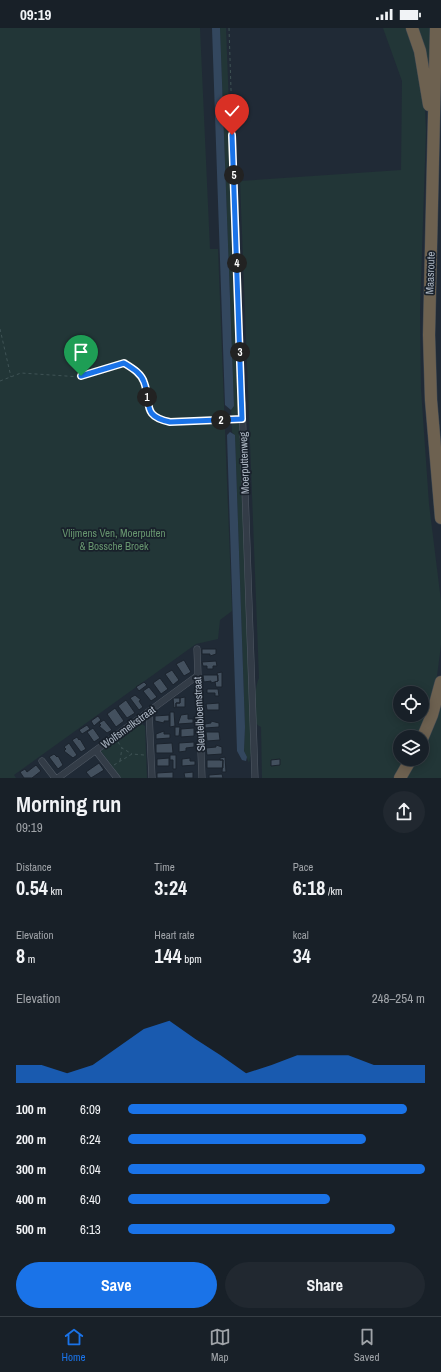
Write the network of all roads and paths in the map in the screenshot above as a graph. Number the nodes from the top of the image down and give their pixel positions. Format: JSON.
{"nodes":[{"id":1,"x":229,"y":28,"type":"edge"},
{"id":2,"x":412,"y":28,"type":"edge"},
{"id":3,"x":436,"y":28,"type":"edge"},
{"id":4,"x":433,"y":137,"type":"junction"},
{"id":5,"x":0,"y":329,"type":"edge"},
{"id":6,"x":11,"y":377,"type":"junction"},
{"id":7,"x":0,"y":381,"type":"edge"},
{"id":8,"x":242,"y":403,"type":"joint"},
{"id":9,"x":242,"y":419,"type":"junction"},
{"id":10,"x":441,"y":518,"type":"edge"},
{"id":11,"x":197,"y":649,"type":"dead end"},
{"id":12,"x":197,"y":676,"type":"junction"},
{"id":13,"x":441,"y":682,"type":"edge"},
{"id":14,"x":149,"y":712,"type":"junction"},
{"id":15,"x":425,"y":730,"type":"edge"},
{"id":16,"x":114,"y":737,"type":"junction"},
{"id":17,"x":122,"y":748,"type":"junction"},
{"id":18,"x":96,"y":751,"type":"junction"},
{"id":19,"x":132,"y":754,"type":"junction"},
{"id":20,"x":151,"y":755,"type":"junction"},
{"id":21,"x":42,"y":760,"type":"dead end"},
{"id":22,"x":120,"y":761,"type":"junction"},
{"id":23,"x":408,"y":766,"type":"edge"},
{"id":24,"x":109,"y":768,"type":"junction"},
{"id":25,"x":57,"y":778,"type":"edge"},
{"id":26,"x":117,"y":778,"type":"edge"},
{"id":27,"x":152,"y":778,"type":"edge"},
{"id":28,"x":202,"y":778,"type":"edge"},
{"id":29,"x":255,"y":778,"type":"edge"},
{"id":30,"x":400,"y":778,"type":"edge"}],
"edges":[{"from":1,"to":8,"type":"path"},
{"from":2,"to":4,"type":"highway"},
{"from":3,"to":4,"type":"highway","name":"Maasroute"},
{"from":4,"to":10,"type":"highway","name":"Maasroute"},
{"from":5,"to":6,"type":"path"},
{"from":6,"to":7,"type":"path"},
{"from":6,"to":9,"type":"path"},
{"from":8,"to":9,"type":"street","name":"Moerputtenweg"},
{"from":9,"to":29,"type":"street","name":"Moerputtenweg"},
{"from":11,"to":12,"type":"street","name":"Sleutelbloemstraat"},
{"from":12,"to":14,"type":"street","name":"Wolfsmelkstraat"},
{"from":12,"to":28,"type":"street","name":"Sleutelbloemstraat"},
{"from":13,"to":15,"type":"highway"},
{"from":14,"to":16,"type":"street","name":"Wolfsmelkstraat"},
{"from":14,"to":20,"type":"street"},
{"from":16,"to":17,"type":"path"},
{"from":16,"to":18,"type":"street","name":"Wolfsmelkstraat"},
{"from":17,"to":19,"type":"path"},
{"from":17,"to":22,"type":"path"},
{"from":18,"to":24,"type":"street"},
{"from":18,"to":25,"type":"street","name":"Wolfsmelkstraat"},
{"from":19,"to":20,"type":"path"},
{"from":19,"to":22,"type":"path"},
{"from":20,"to":27,"type":"street"},
{"from":21,"to":25,"type":"street"},
{"from":22,"to":24,"type":"path"},
{"from":23,"to":30,"type":"highway"},
{"from":24,"to":26,"type":"street"}]}
